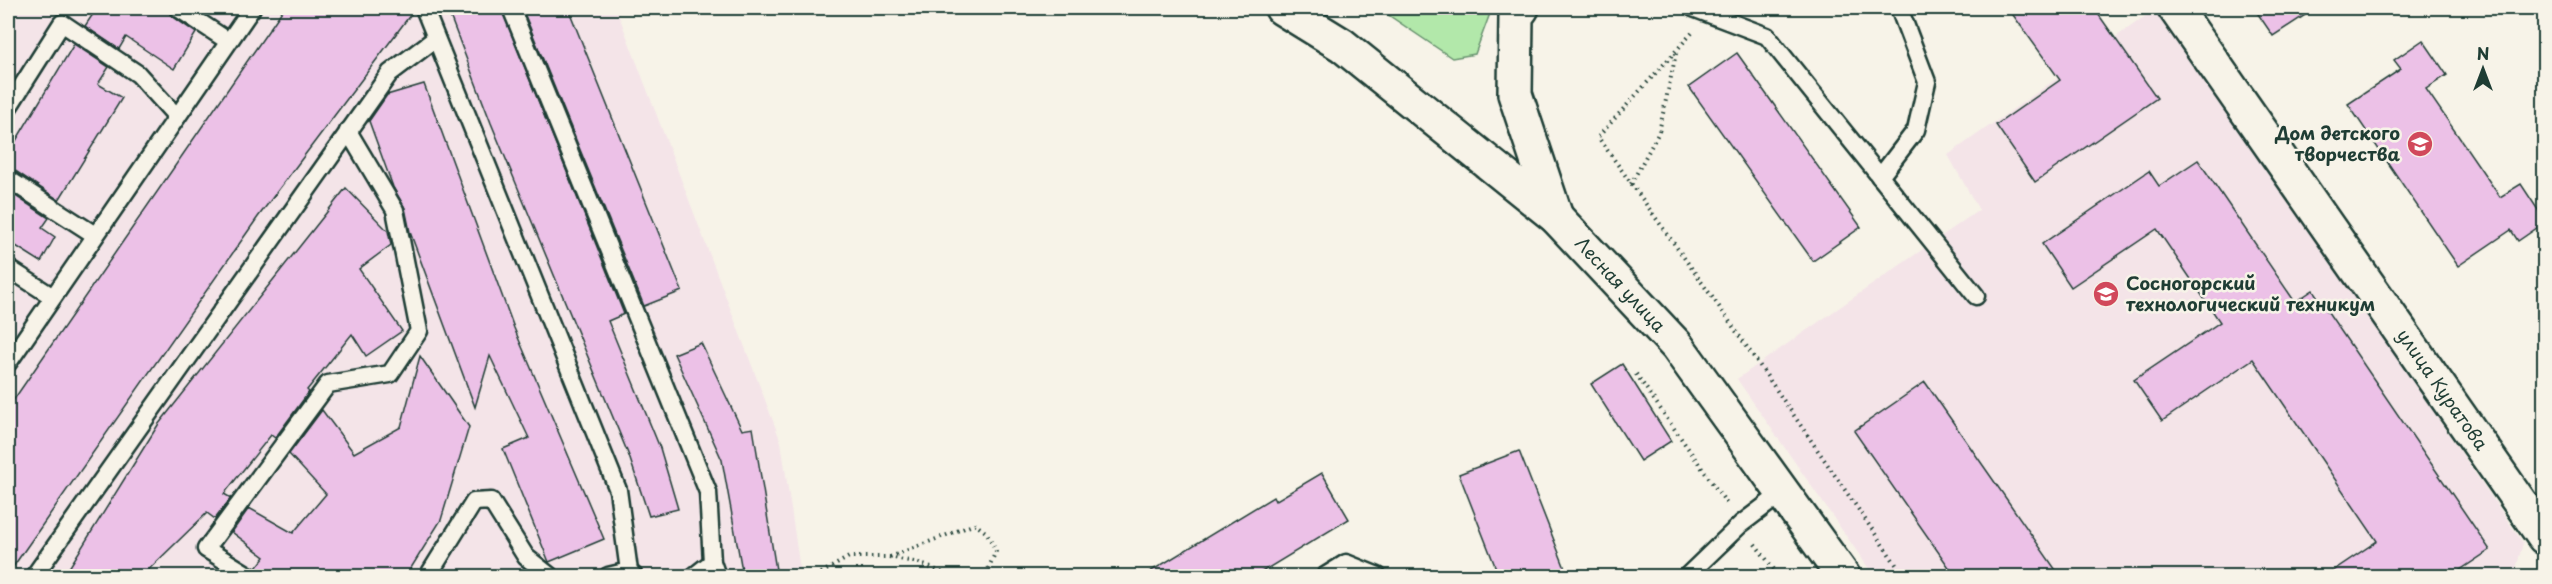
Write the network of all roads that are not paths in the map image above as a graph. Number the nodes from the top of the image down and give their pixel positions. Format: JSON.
{"nodes":[{"id":1,"x":178,"y":8,"type":"edge"},
{"id":2,"x":252,"y":8,"type":"edge"},
{"id":3,"x":424,"y":8,"type":"edge"},
{"id":4,"x":511,"y":8,"type":"edge"},
{"id":5,"x":1282,"y":8,"type":"edge"},
{"id":6,"x":1522,"y":8,"type":"edge"},
{"id":7,"x":1899,"y":8,"type":"edge"},
{"id":8,"x":2175,"y":8,"type":"edge"},
{"id":9,"x":1701,"y":10,"type":"edge"},
{"id":10,"x":435,"y":39,"type":"junction"},
{"id":11,"x":228,"y":41,"type":"junction"},
{"id":12,"x":8,"y":108,"type":"edge"},
{"id":13,"x":177,"y":117,"type":"junction"},
{"id":14,"x":348,"y":131,"type":"junction"},
{"id":15,"x":1880,"y":177,"type":"junction"},
{"id":16,"x":8,"y":179,"type":"edge"},
{"id":17,"x":1556,"y":217,"type":"junction"},
{"id":18,"x":95,"y":235,"type":"junction"},
{"id":19,"x":8,"y":267,"type":"edge"},
{"id":20,"x":1976,"y":296,"type":"dead end"},
{"id":21,"x":53,"y":297,"type":"junction"},
{"id":22,"x":8,"y":363,"type":"edge"},
{"id":23,"x":1782,"y":493,"type":"junction"},
{"id":24,"x":2544,"y":537,"type":"edge"},
{"id":25,"x":714,"y":569,"type":"edge"},
{"id":26,"x":632,"y":574,"type":"edge"},
{"id":27,"x":34,"y":576,"type":"edge"},
{"id":28,"x":249,"y":576,"type":"edge"},
{"id":29,"x":428,"y":576,"type":"edge"},
{"id":30,"x":550,"y":576,"type":"edge"},
{"id":31,"x":608,"y":576,"type":"edge"},
{"id":32,"x":694,"y":576,"type":"edge"},
{"id":33,"x":1325,"y":576,"type":"edge"},
{"id":34,"x":1378,"y":576,"type":"edge"},
{"id":35,"x":1688,"y":576,"type":"edge"},
{"id":36,"x":1843,"y":576,"type":"edge"}],
"edges":[{"from":1,"to":11,"type":"lane"},
{"from":2,"to":11,"type":"lane"},
{"from":3,"to":10,"type":"lane"},
{"from":4,"to":25,"type":"lane"},
{"from":5,"to":17,"type":"street","name":"Лесная улица"},
{"from":6,"to":17,"type":"street"},
{"from":7,"to":15,"type":"lane"},
{"from":8,"to":24,"type":"street","name":"улица Куратова"},
{"from":9,"to":15,"type":"lane"},
{"from":10,"to":14,"type":"lane"},
{"from":10,"to":26,"type":"lane"},
{"from":11,"to":13,"type":"lane"},
{"from":12,"to":13,"type":"lane"},
{"from":13,"to":18,"type":"lane"},
{"from":14,"to":27,"type":"lane"},
{"from":14,"to":28,"type":"lane"},
{"from":15,"to":20,"type":"lane"},
{"from":16,"to":18,"type":"lane"},
{"from":17,"to":23,"type":"street","name":"Лесная улица"},
{"from":18,"to":21,"type":"lane"},
{"from":19,"to":21,"type":"lane"},
{"from":21,"to":22,"type":"lane"},
{"from":23,"to":35,"type":"lane"},
{"from":23,"to":36,"type":"street","name":"Лесная улица"},
{"from":25,"to":32,"type":"lane"},
{"from":26,"to":31,"type":"lane"},
{"from":29,"to":30,"type":"lane"},
{"from":33,"to":34,"type":"lane"}]}
